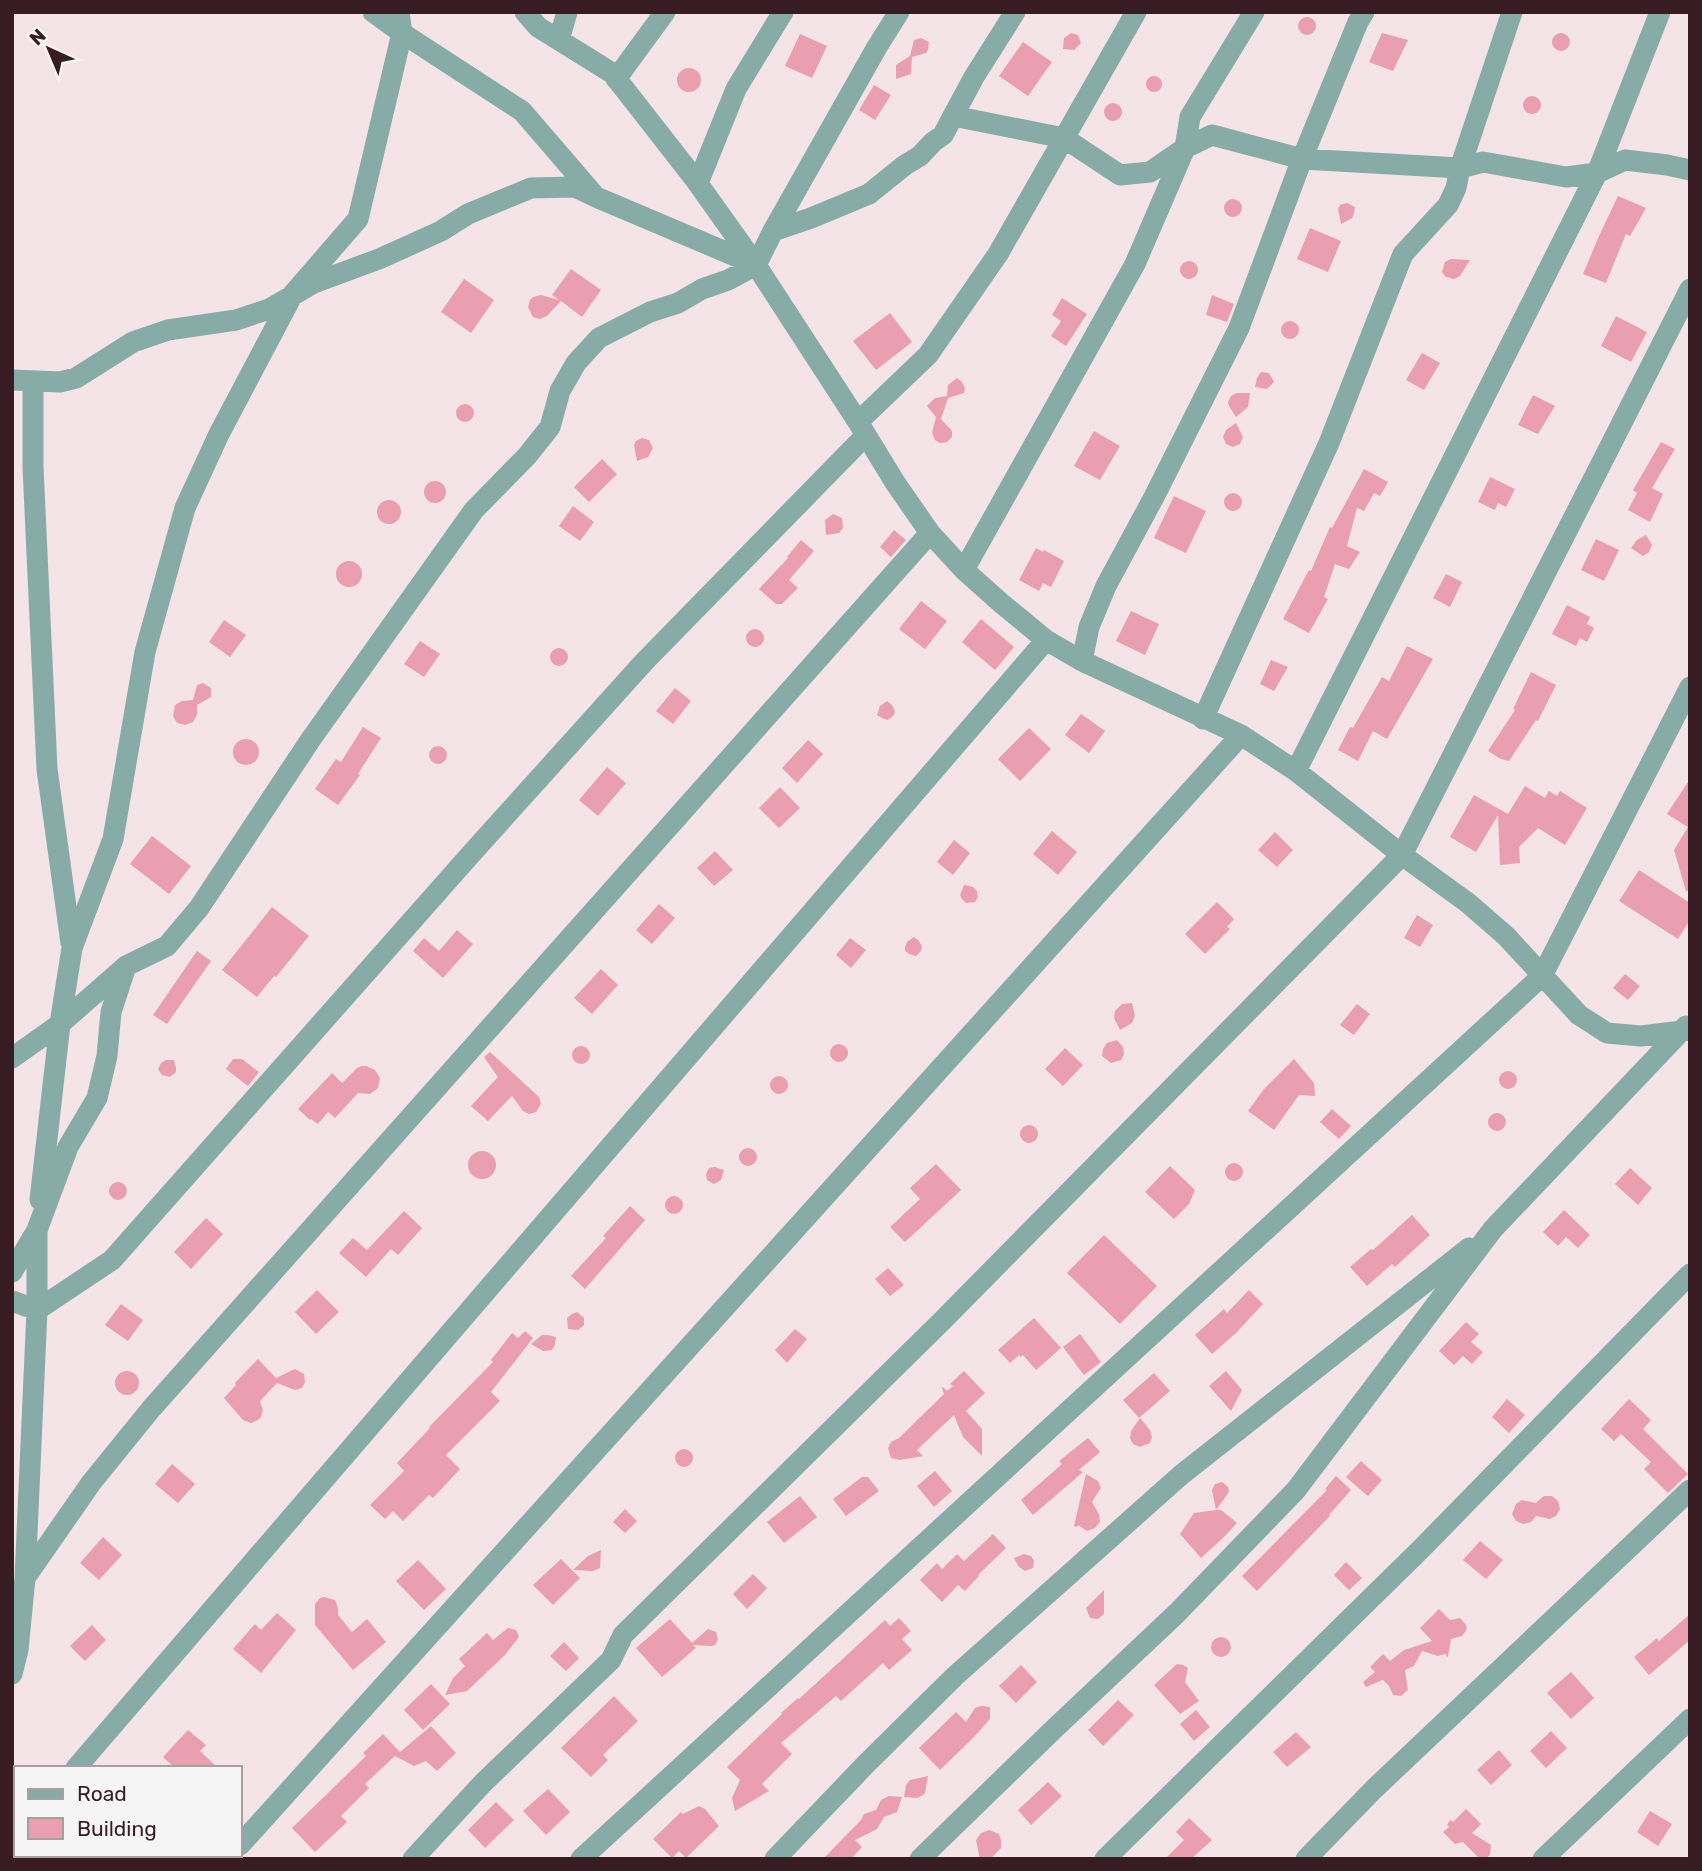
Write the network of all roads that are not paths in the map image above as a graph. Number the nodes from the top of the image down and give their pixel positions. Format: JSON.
{"nodes":[{"id":1,"x":373,"y":12,"type":"edge"},
{"id":2,"x":526,"y":12,"type":"edge"},
{"id":3,"x":567,"y":12,"type":"edge"},
{"id":4,"x":665,"y":12,"type":"edge"},
{"id":5,"x":783,"y":12,"type":"edge"},
{"id":6,"x":900,"y":12,"type":"edge"},
{"id":7,"x":1015,"y":12,"type":"edge"},
{"id":8,"x":1136,"y":12,"type":"edge"},
{"id":9,"x":1254,"y":12,"type":"edge"},
{"id":10,"x":1364,"y":12,"type":"edge"},
{"id":11,"x":1512,"y":12,"type":"edge"},
{"id":12,"x":1660,"y":12,"type":"edge"},
{"id":13,"x":401,"y":23,"type":"edge"},
{"id":14,"x":559,"y":40,"type":"junction"},
{"id":15,"x":616,"y":79,"type":"junction"},
{"id":16,"x":953,"y":116,"type":"junction"},
{"id":17,"x":1063,"y":138,"type":"junction"},
{"id":18,"x":1185,"y":148,"type":"junction"},
{"id":19,"x":1302,"y":159,"type":"junction"},
{"id":20,"x":1460,"y":168,"type":"junction"},
{"id":21,"x":1690,"y":170,"type":"edge"},
{"id":22,"x":1597,"y":173,"type":"junction"},
{"id":23,"x":698,"y":183,"type":"junction"},
{"id":24,"x":596,"y":197,"type":"junction"},
{"id":25,"x":773,"y":231,"type":"junction"},
{"id":26,"x":756,"y":265,"type":"junction"},
{"id":27,"x":1690,"y":289,"type":"edge"},
{"id":28,"x":293,"y":294,"type":"junction"},
{"id":29,"x":23,"y":380,"type":"edge"},
{"id":30,"x":862,"y":428,"type":"junction"},
{"id":31,"x":930,"y":533,"type":"junction"},
{"id":32,"x":964,"y":570,"type":"junction"},
{"id":33,"x":1046,"y":640,"type":"junction"},
{"id":34,"x":1082,"y":662,"type":"junction"},
{"id":35,"x":1690,"y":687,"type":"edge"},
{"id":36,"x":1203,"y":719,"type":"junction"},
{"id":37,"x":1241,"y":735,"type":"junction"},
{"id":38,"x":1296,"y":771,"type":"junction"},
{"id":39,"x":1402,"y":855,"type":"junction"},
{"id":40,"x":72,"y":948,"type":"junction"},
{"id":41,"x":126,"y":966,"type":"junction"},
{"id":42,"x":1542,"y":976,"type":"junction"},
{"id":43,"x":60,"y":1024,"type":"junction"},
{"id":44,"x":1687,"y":1028,"type":"edge"},
{"id":45,"x":12,"y":1058,"type":"edge"},
{"id":46,"x":1493,"y":1229,"type":"junction"},
{"id":47,"x":37,"y":1230,"type":"junction"},
{"id":48,"x":12,"y":1272,"type":"edge"},
{"id":49,"x":1690,"y":1274,"type":"edge"},
{"id":50,"x":12,"y":1301,"type":"edge"},
{"id":51,"x":37,"y":1310,"type":"junction"},
{"id":52,"x":1690,"y":1490,"type":"edge"},
{"id":53,"x":25,"y":1578,"type":"junction"},
{"id":54,"x":12,"y":1674,"type":"edge"},
{"id":55,"x":1690,"y":1719,"type":"edge"},
{"id":56,"x":78,"y":1766,"type":"edge"},
{"id":57,"x":242,"y":1843,"type":"edge"},
{"id":58,"x":413,"y":1859,"type":"edge"},
{"id":59,"x":581,"y":1859,"type":"edge"},
{"id":60,"x":775,"y":1859,"type":"edge"},
{"id":61,"x":920,"y":1859,"type":"edge"},
{"id":62,"x":1105,"y":1859,"type":"edge"},
{"id":63,"x":1306,"y":1859,"type":"edge"},
{"id":64,"x":1543,"y":1859,"type":"edge"}],
"edges":[{"from":1,"to":13,"type":"street"},
{"from":2,"to":14,"type":"street"},
{"from":3,"to":14,"type":"street"},
{"from":4,"to":15,"type":"street"},
{"from":5,"to":23,"type":"street"},
{"from":6,"to":25,"type":"street"},
{"from":7,"to":16,"type":"street"},
{"from":8,"to":17,"type":"street"},
{"from":9,"to":18,"type":"street"},
{"from":10,"to":19,"type":"street"},
{"from":11,"to":20,"type":"street"},
{"from":12,"to":22,"type":"street"},
{"from":13,"to":24,"type":"street"},
{"from":13,"to":28,"type":"street"},
{"from":14,"to":15,"type":"street"},
{"from":15,"to":23,"type":"street"},
{"from":16,"to":17,"type":"street"},
{"from":16,"to":25,"type":"street"},
{"from":17,"to":18,"type":"street"},
{"from":17,"to":30,"type":"street"},
{"from":18,"to":19,"type":"street"},
{"from":18,"to":32,"type":"street"},
{"from":19,"to":20,"type":"street"},
{"from":19,"to":34,"type":"street"},
{"from":20,"to":22,"type":"street"},
{"from":20,"to":36,"type":"street"},
{"from":21,"to":22,"type":"street"},
{"from":22,"to":38,"type":"street"},
{"from":23,"to":26,"type":"street"},
{"from":24,"to":26,"type":"street"},
{"from":24,"to":28,"type":"street"},
{"from":25,"to":26,"type":"street"},
{"from":26,"to":30,"type":"street"},
{"from":26,"to":41,"type":"street"},
{"from":27,"to":39,"type":"street"},
{"from":28,"to":29,"type":"street"},
{"from":28,"to":40,"type":"street"},
{"from":29,"to":40,"type":"street"},
{"from":30,"to":31,"type":"street"},
{"from":30,"to":51,"type":"street"},
{"from":31,"to":32,"type":"street"},
{"from":31,"to":53,"type":"street"},
{"from":32,"to":33,"type":"street"},
{"from":33,"to":34,"type":"street"},
{"from":33,"to":56,"type":"street"},
{"from":34,"to":36,"type":"street"},
{"from":35,"to":42,"type":"street"},
{"from":36,"to":37,"type":"street"},
{"from":37,"to":38,"type":"street"},
{"from":37,"to":57,"type":"street"},
{"from":38,"to":39,"type":"street"},
{"from":39,"to":42,"type":"street"},
{"from":39,"to":58,"type":"street"},
{"from":40,"to":43,"type":"street"},
{"from":41,"to":43,"type":"street"},
{"from":41,"to":47,"type":"street"},
{"from":42,"to":44,"type":"street"},
{"from":42,"to":59,"type":"street"},
{"from":43,"to":45,"type":"street"},
{"from":43,"to":47,"type":"street"},
{"from":44,"to":46,"type":"street"},
{"from":46,"to":60,"type":"street"},
{"from":46,"to":61,"type":"street"},
{"from":47,"to":48,"type":"street"},
{"from":47,"to":51,"type":"street"},
{"from":49,"to":62,"type":"street"},
{"from":50,"to":51,"type":"street"},
{"from":51,"to":53,"type":"street"},
{"from":52,"to":63,"type":"street"},
{"from":53,"to":54,"type":"street"},
{"from":55,"to":64,"type":"street"}]}
